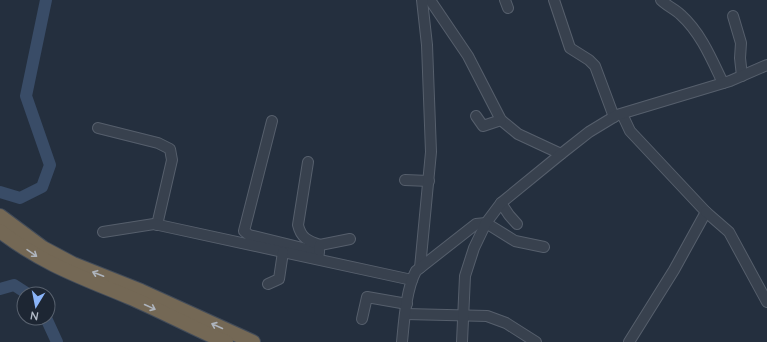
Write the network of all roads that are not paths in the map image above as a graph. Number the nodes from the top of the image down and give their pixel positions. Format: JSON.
{"nodes":[{"id":1,"x":422,"y":0,"type":"edge"},
{"id":2,"x":430,"y":0,"type":"edge"},
{"id":3,"x":554,"y":0,"type":"edge"},
{"id":4,"x":661,"y":0,"type":"edge"},
{"id":5,"x":734,"y":16,"type":"dead end"},
{"id":6,"x":767,"y":65,"type":"edge"},
{"id":7,"x":742,"y":76,"type":"junction"},
{"id":8,"x":723,"y":83,"type":"junction"},
{"id":9,"x":476,"y":116,"type":"dead end"},
{"id":10,"x":618,"y":116,"type":"junction"},
{"id":11,"x":501,"y":120,"type":"junction"},
{"id":12,"x":272,"y":121,"type":"dead end"},
{"id":13,"x":98,"y":128,"type":"dead end"},
{"id":14,"x":561,"y":154,"type":"junction"},
{"id":15,"x":308,"y":162,"type":"dead end"},
{"id":16,"x":405,"y":180,"type":"dead end"},
{"id":17,"x":429,"y":181,"type":"junction"},
{"id":18,"x":501,"y":203,"type":"junction"},
{"id":19,"x":706,"y":212,"type":"junction"},
{"id":20,"x":0,"y":216,"type":"edge"},
{"id":21,"x":486,"y":223,"type":"junction"},
{"id":22,"x":517,"y":224,"type":"dead end"},
{"id":23,"x":157,"y":225,"type":"junction"},
{"id":24,"x":0,"y":231,"type":"edge"},
{"id":25,"x":103,"y":232,"type":"dead end"},
{"id":26,"x":350,"y":239,"type":"dead end"},
{"id":27,"x":544,"y":247,"type":"dead end"},
{"id":28,"x":283,"y":252,"type":"junction"},
{"id":29,"x":319,"y":252,"type":"junction"},
{"id":30,"x":420,"y":268,"type":"junction"},
{"id":31,"x":412,"y":280,"type":"junction"},
{"id":32,"x":268,"y":284,"type":"dead end"},
{"id":33,"x":767,"y":302,"type":"edge"},
{"id":34,"x":406,"y":309,"type":"junction"},
{"id":35,"x":463,"y":315,"type":"junction"},
{"id":36,"x":362,"y":320,"type":"dead end"},
{"id":37,"x":533,"y":341,"type":"edge"},
{"id":38,"x":226,"y":342,"type":"edge"},
{"id":39,"x":253,"y":342,"type":"edge"},
{"id":40,"x":402,"y":342,"type":"edge"},
{"id":41,"x":462,"y":342,"type":"edge"},
{"id":42,"x":630,"y":342,"type":"edge"}],
"edges":[{"from":1,"to":17,"type":"street"},
{"from":2,"to":11,"type":"street"},
{"from":3,"to":10,"type":"street"},
{"from":4,"to":8,"type":"street"},
{"from":5,"to":7,"type":"street"},
{"from":6,"to":7,"type":"street"},
{"from":7,"to":8,"type":"street"},
{"from":8,"to":10,"type":"street"},
{"from":9,"to":11,"type":"street"},
{"from":10,"to":14,"type":"street"},
{"from":10,"to":19,"type":"street"},
{"from":11,"to":14,"type":"street"},
{"from":12,"to":29,"type":"street"},
{"from":13,"to":23,"type":"street"},
{"from":14,"to":18,"type":"street"},
{"from":15,"to":29,"type":"street"},
{"from":16,"to":17,"type":"street"},
{"from":17,"to":30,"type":"street"},
{"from":18,"to":21,"type":"street"},
{"from":18,"to":22,"type":"street"},
{"from":19,"to":33,"type":"street"},
{"from":19,"to":42,"type":"street"},
{"from":39,"to":20,"type":"highway","one_way":true},
{"from":21,"to":27,"type":"street"},
{"from":21,"to":30,"type":"street"},
{"from":21,"to":35,"type":"street"},
{"from":23,"to":25,"type":"street"},
{"from":23,"to":28,"type":"street"},
{"from":24,"to":38,"type":"highway","one_way":true},
{"from":26,"to":29,"type":"street"},
{"from":28,"to":29,"type":"street"},
{"from":28,"to":32,"type":"street"},
{"from":29,"to":31,"type":"street"},
{"from":30,"to":31,"type":"street"},
{"from":31,"to":34,"type":"street"},
{"from":34,"to":35,"type":"street"},
{"from":34,"to":36,"type":"street"},
{"from":34,"to":40,"type":"street"},
{"from":35,"to":37,"type":"street"},
{"from":35,"to":41,"type":"street"}]}
